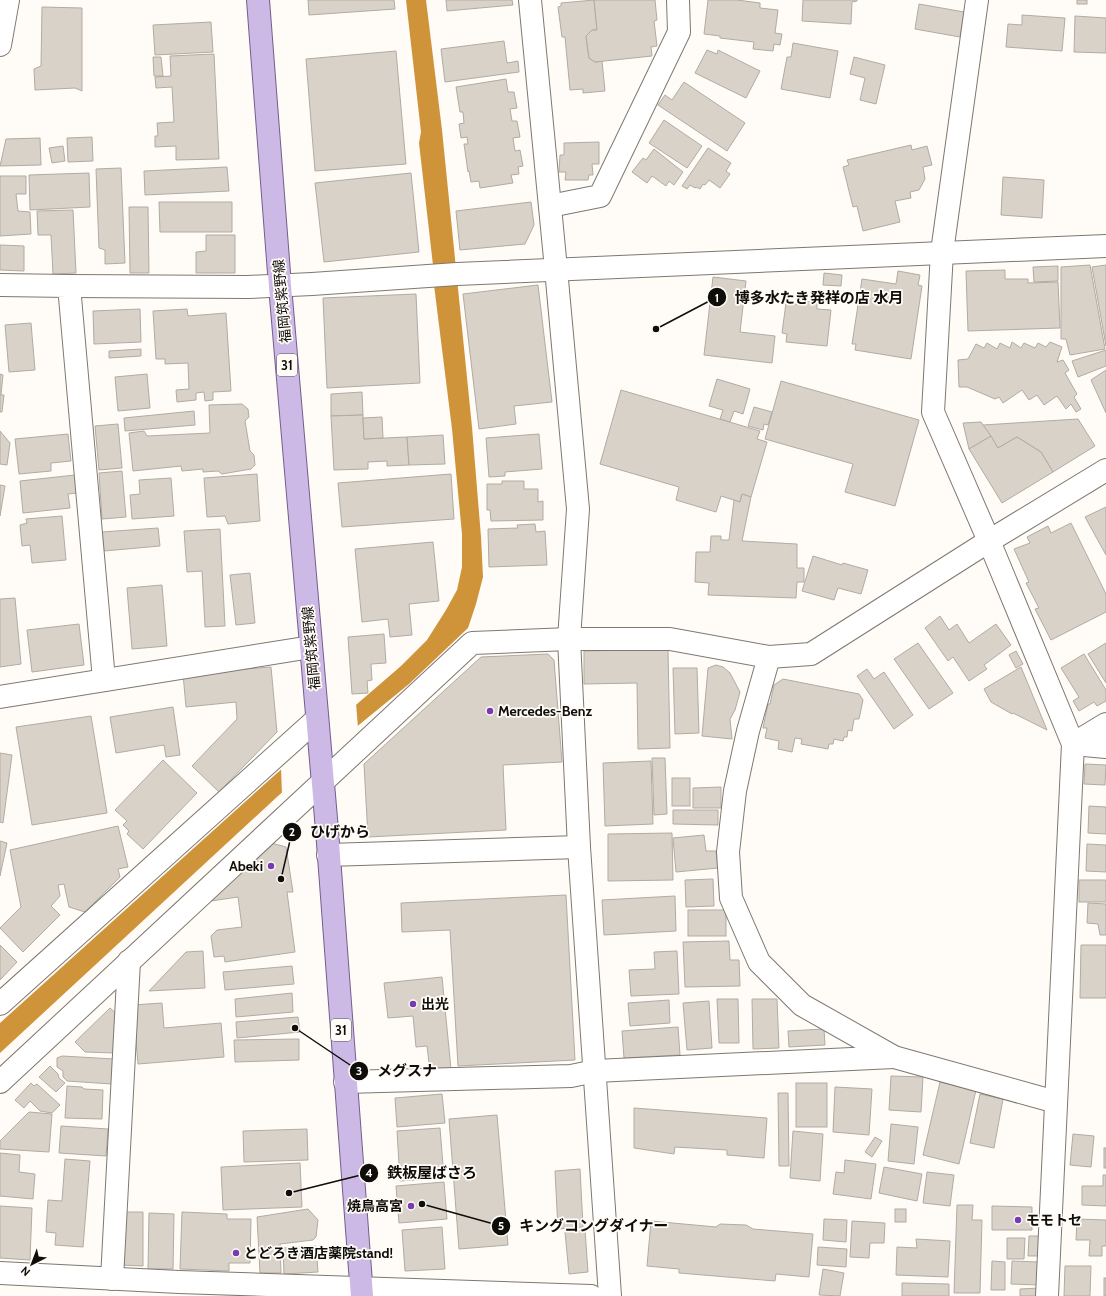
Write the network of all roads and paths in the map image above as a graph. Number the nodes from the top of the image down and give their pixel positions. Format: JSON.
{"nodes":[{"id":1,"x":8,"y":0,"type":"edge"},
{"id":2,"x":258,"y":0,"type":"edge"},
{"id":3,"x":530,"y":0,"type":"edge"},
{"id":4,"x":678,"y":0,"type":"edge"},
{"id":5,"x":977,"y":0,"type":"edge"},
{"id":6,"x":0,"y":45,"type":"edge"},
{"id":7,"x":550,"y":206,"type":"junction"},
{"id":8,"x":1106,"y":246,"type":"edge"},
{"id":9,"x":942,"y":252,"type":"junction"},
{"id":10,"x":556,"y":269,"type":"junction"},
{"id":11,"x":0,"y":285,"type":"edge"},
{"id":12,"x":69,"y":286,"type":"junction"},
{"id":13,"x":280,"y":286,"type":"junction"},
{"id":14,"x":1106,"y":470,"type":"edge"},
{"id":15,"x":989,"y":541,"type":"junction"},
{"id":16,"x":569,"y":639,"type":"junction"},
{"id":17,"x":311,"y":647,"type":"junction"},
{"id":18,"x":769,"y":657,"type":"junction"},
{"id":19,"x":104,"y":680,"type":"junction"},
{"id":20,"x":0,"y":697,"type":"edge"},
{"id":21,"x":1106,"y":724,"type":"edge"},
{"id":22,"x":317,"y":725,"type":"junction"},
{"id":23,"x":1072,"y":744,"type":"junction"},
{"id":24,"x":1106,"y":747,"type":"edge"},
{"id":25,"x":321,"y":773,"type":"junction"},
{"id":26,"x":578,"y":847,"type":"junction"},
{"id":27,"x":328,"y":855,"type":"junction"},
{"id":28,"x":129,"y":961,"type":"junction"},
{"id":29,"x":0,"y":1004,"type":"edge"},
{"id":30,"x":894,"y":1057,"type":"junction"},
{"id":31,"x":595,"y":1071,"type":"junction"},
{"id":32,"x":0,"y":1082,"type":"edge"},
{"id":33,"x":345,"y":1082,"type":"junction"},
{"id":34,"x":1056,"y":1102,"type":"junction"},
{"id":35,"x":0,"y":1273,"type":"edge"},
{"id":36,"x":112,"y":1279,"type":"junction"},
{"id":37,"x":179,"y":1289,"type":"edge"},
{"id":38,"x":361,"y":1292,"type":"edge"},
{"id":39,"x":591,"y":1296,"type":"edge"},
{"id":40,"x":610,"y":1296,"type":"edge"},
{"id":41,"x":1046,"y":1296,"type":"edge"}],
"edges":[{"from":1,"to":6,"type":"street"},
{"from":2,"to":13,"type":"main road","name":"福岡筑紫野線","number":"31"},
{"from":3,"to":7,"type":"street"},
{"from":4,"to":7,"type":"street"},
{"from":5,"to":9,"type":"street"},
{"from":7,"to":10,"type":"street"},
{"from":8,"to":9,"type":"street"},
{"from":9,"to":10,"type":"street"},
{"from":9,"to":15,"type":"street"},
{"from":10,"to":13,"type":"street"},
{"from":10,"to":16,"type":"street"},
{"from":11,"to":12,"type":"street"},
{"from":12,"to":13,"type":"street"},
{"from":12,"to":19,"type":"street"},
{"from":13,"to":17,"type":"main road","name":"福岡筑紫野線","number":"31"},
{"from":14,"to":15,"type":"street"},
{"from":15,"to":18,"type":"street"},
{"from":15,"to":23,"type":"street"},
{"from":16,"to":18,"type":"street"},
{"from":16,"to":25,"type":"street"},
{"from":16,"to":26,"type":"street"},
{"from":17,"to":19,"type":"street"},
{"from":17,"to":22,"type":"main road","name":"福岡筑紫野線","number":"31"},
{"from":18,"to":30,"type":"street"},
{"from":19,"to":20,"type":"street"},
{"from":21,"to":23,"type":"street"},
{"from":22,"to":25,"type":"main road","name":"福岡筑紫野線","number":"31"},
{"from":22,"to":29,"type":"street"},
{"from":23,"to":24,"type":"street"},
{"from":23,"to":34,"type":"street"},
{"from":25,"to":27,"type":"main road","name":"福岡筑紫野線","number":"31"},
{"from":25,"to":28,"type":"street"},
{"from":26,"to":27,"type":"street"},
{"from":26,"to":31,"type":"street"},
{"from":27,"to":33,"type":"main road","name":"福岡筑紫野線","number":"31"},
{"from":28,"to":32,"type":"street"},
{"from":28,"to":36,"type":"street"},
{"from":30,"to":31,"type":"street"},
{"from":30,"to":34,"type":"street"},
{"from":31,"to":33,"type":"street"},
{"from":31,"to":40,"type":"street"},
{"from":33,"to":38,"type":"main road","name":"福岡筑紫野線","number":"31"},
{"from":34,"to":41,"type":"street"},
{"from":35,"to":36,"type":"street"},
{"from":36,"to":37,"type":"street"},
{"from":37,"to":38,"type":"street"},
{"from":38,"to":39,"type":"street"}]}
